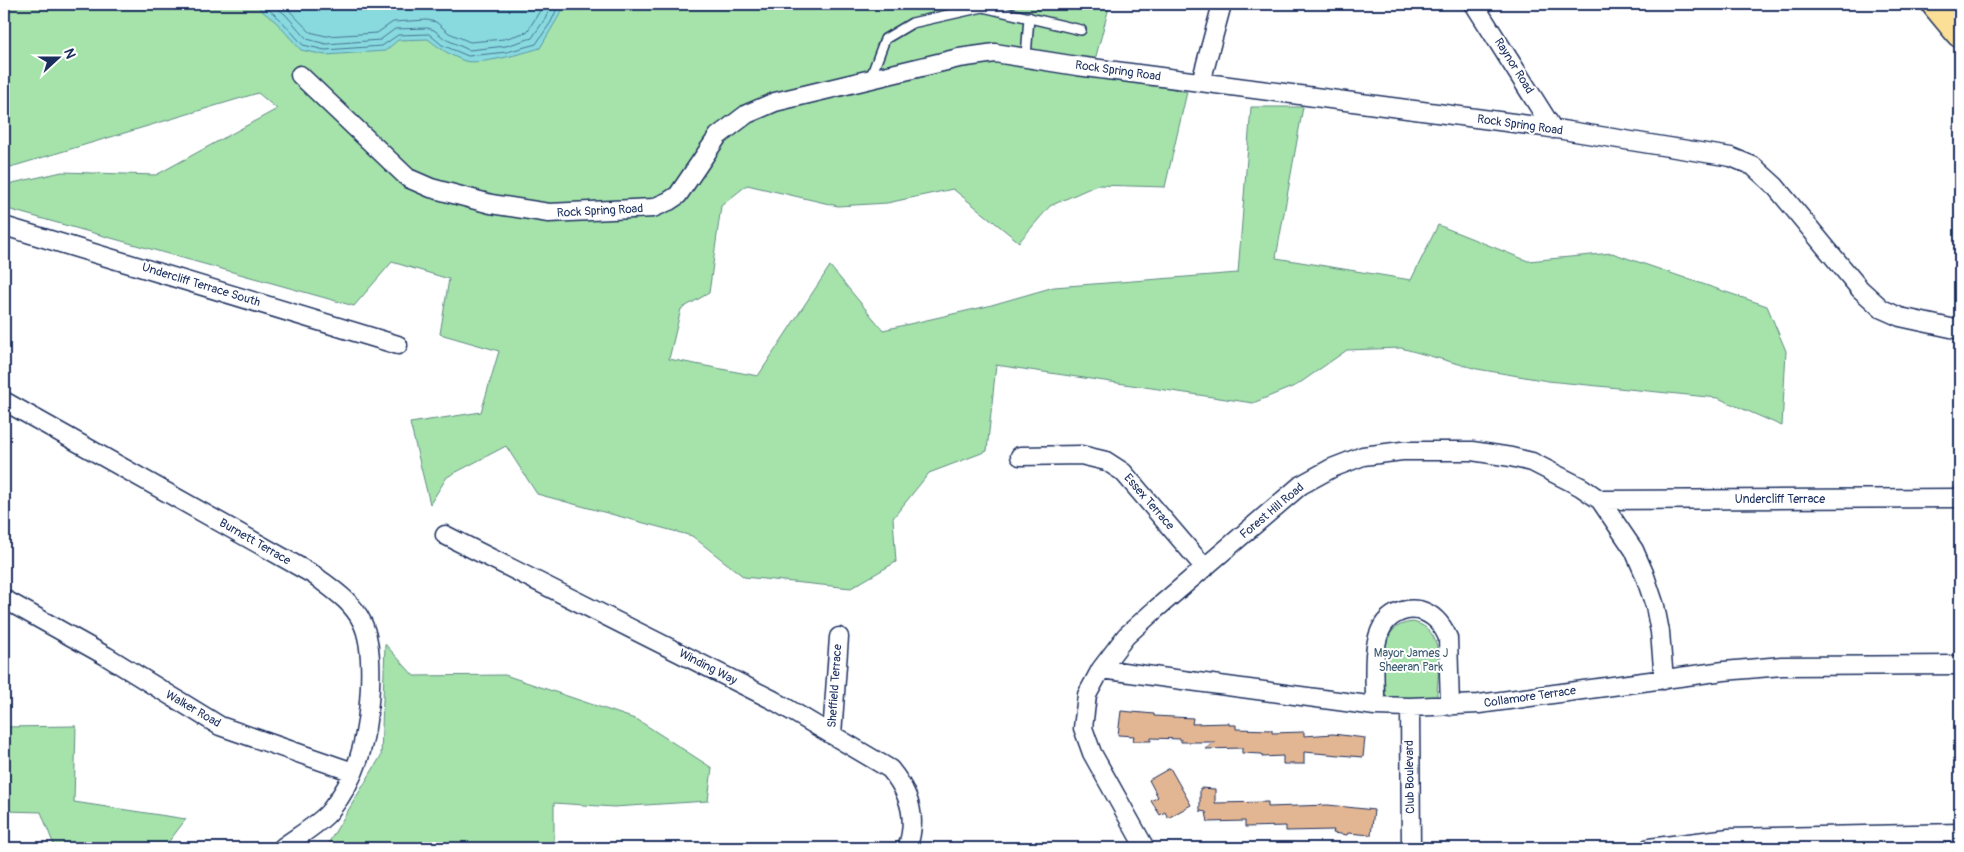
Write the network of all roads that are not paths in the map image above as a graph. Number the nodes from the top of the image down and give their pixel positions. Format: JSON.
{"nodes":[{"id":1,"x":1222,"y":4,"type":"edge"},
{"id":2,"x":1474,"y":4,"type":"edge"},
{"id":3,"x":1936,"y":4,"type":"edge"},
{"id":4,"x":1029,"y":18,"type":"junction"},
{"id":5,"x":1082,"y":30,"type":"dead end"},
{"id":6,"x":1960,"y":33,"type":"edge"},
{"id":7,"x":1026,"y":57,"type":"junction"},
{"id":8,"x":300,"y":74,"type":"dead end"},
{"id":9,"x":870,"y":79,"type":"junction"},
{"id":10,"x":1201,"y":82,"type":"junction"},
{"id":11,"x":1553,"y":129,"type":"junction"},
{"id":12,"x":4,"y":226,"type":"edge"},
{"id":13,"x":1960,"y":330,"type":"edge"},
{"id":14,"x":398,"y":345,"type":"dead end"},
{"id":15,"x":4,"y":401,"type":"edge"},
{"id":16,"x":1020,"y":456,"type":"dead end"},
{"id":17,"x":1960,"y":498,"type":"edge"},
{"id":18,"x":1600,"y":500,"type":"junction"},
{"id":19,"x":445,"y":535,"type":"dead end"},
{"id":20,"x":1205,"y":568,"type":"junction"},
{"id":21,"x":4,"y":599,"type":"edge"},
{"id":22,"x":839,"y":637,"type":"dead end"},
{"id":23,"x":1960,"y":666,"type":"edge"},
{"id":24,"x":1101,"y":669,"type":"junction"},
{"id":25,"x":1664,"y":680,"type":"junction"},
{"id":26,"x":1375,"y":706,"type":"junction"},
{"id":27,"x":1450,"y":706,"type":"junction"},
{"id":28,"x":1410,"y":707,"type":"junction"},
{"id":29,"x":832,"y":735,"type":"junction"},
{"id":30,"x":354,"y":772,"type":"junction"},
{"id":31,"x":1960,"y":833,"type":"edge"},
{"id":32,"x":282,"y":848,"type":"edge"},
{"id":33,"x":907,"y":848,"type":"edge"},
{"id":34,"x":1148,"y":848,"type":"edge"},
{"id":35,"x":1411,"y":848,"type":"edge"},
{"id":36,"x":1649,"y":848,"type":"edge"}],
"edges":[{"from":1,"to":10,"type":"street"},
{"from":2,"to":11,"type":"street","name":"Raynor Road"},
{"from":3,"to":6,"type":"main road"},
{"from":4,"to":5,"type":"lane"},
{"from":4,"to":7,"type":"lane"},
{"from":4,"to":9,"type":"lane"},
{"from":7,"to":9,"type":"street","name":"Rock Spring Road"},
{"from":7,"to":10,"type":"street","name":"Rock Spring Road"},
{"from":8,"to":9,"type":"street","name":"Rock Spring Road"},
{"from":10,"to":11,"type":"street","name":"Rock Spring Road"},
{"from":11,"to":13,"type":"street","name":"Rock Spring Road"},
{"from":12,"to":14,"type":"street","name":"Undercliff Terrace South"},
{"from":15,"to":30,"type":"street","name":"Burnett Terrace"},
{"from":16,"to":20,"type":"street","name":"Essex Terrace"},
{"from":17,"to":18,"type":"street","name":"Undercliff Terrace"},
{"from":18,"to":20,"type":"street","name":"Forest Hill Road"},
{"from":18,"to":25,"type":"street","name":"Forest Hill Road"},
{"from":19,"to":29,"type":"street","name":"Winding Way"},
{"from":20,"to":24,"type":"street","name":"Forest Hill Road"},
{"from":21,"to":30,"type":"street","name":"Walker Road"},
{"from":22,"to":29,"type":"street","name":"Sheffield Terrace"},
{"from":23,"to":25,"type":"street","name":"Collamore Terrace"},
{"from":24,"to":26,"type":"street","name":"Collamore Terrace"},
{"from":24,"to":34,"type":"street","name":"Forest Hill Road"},
{"from":25,"to":27,"type":"street","name":"Collamore Terrace"},
{"from":26,"to":27,"type":"street"},
{"from":26,"to":28,"type":"street","name":"Collamore Terrace"},
{"from":27,"to":28,"type":"street","name":"Collamore Terrace"},
{"from":28,"to":35,"type":"street","name":"Club Boulevard"},
{"from":29,"to":33,"type":"street","name":"Winding Way"},
{"from":30,"to":32,"type":"street"},
{"from":31,"to":36,"type":"street"}]}
